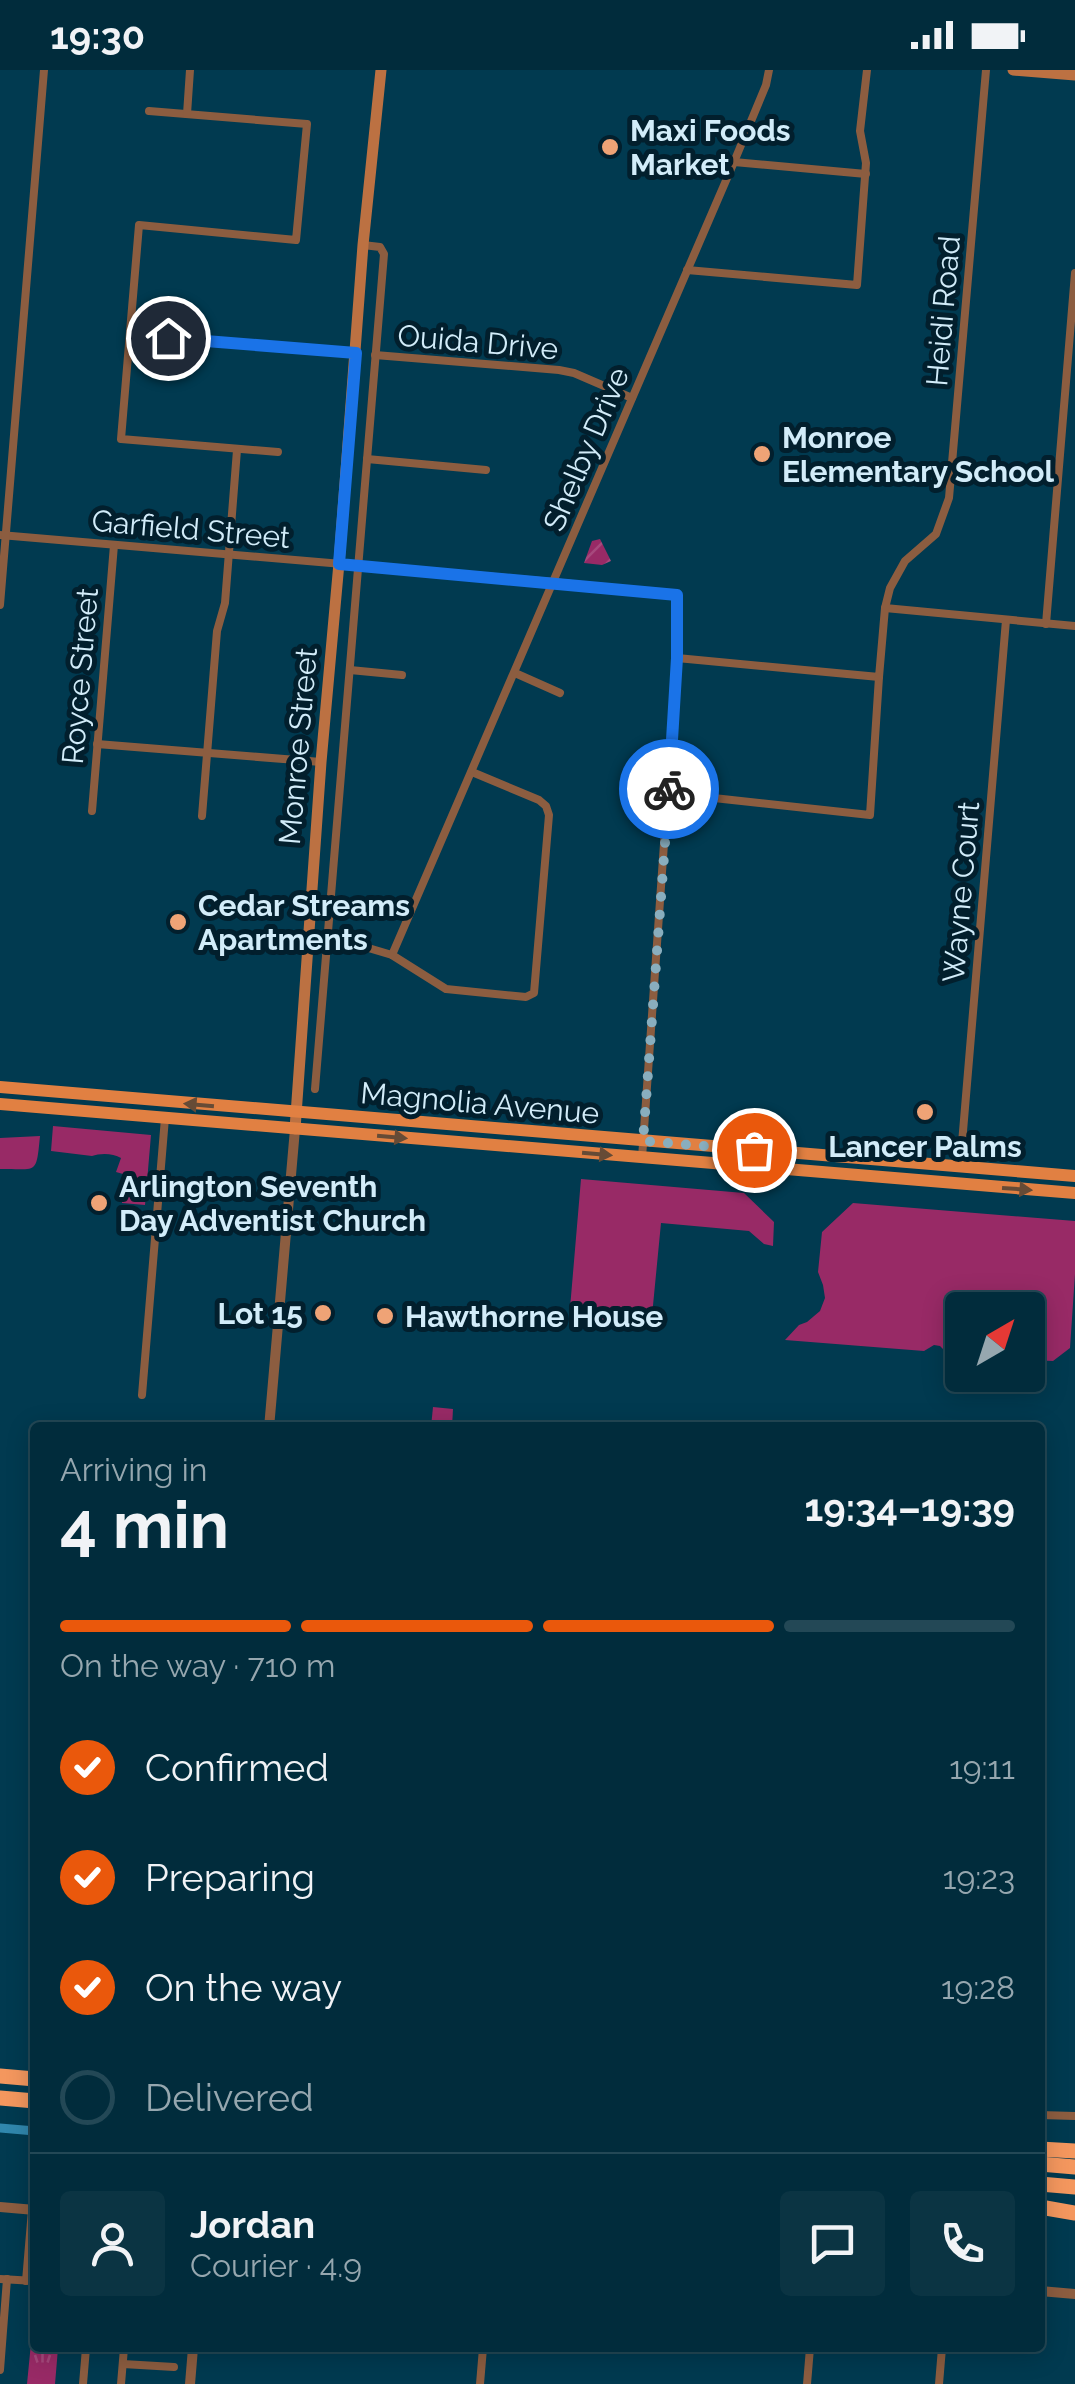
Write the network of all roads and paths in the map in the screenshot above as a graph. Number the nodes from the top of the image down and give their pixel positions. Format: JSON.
{"nodes":[{"id":1,"x":44,"y":70,"type":"edge"},
{"id":2,"x":190,"y":70,"type":"edge"},
{"id":3,"x":381,"y":70,"type":"edge"},
{"id":4,"x":769,"y":70,"type":"edge"},
{"id":5,"x":867,"y":70,"type":"edge"},
{"id":6,"x":986,"y":70,"type":"edge"},
{"id":7,"x":1012,"y":70,"type":"edge"},
{"id":8,"x":1075,"y":75,"type":"edge"},
{"id":9,"x":149,"y":111,"type":"dead end"},
{"id":10,"x":187,"y":114,"type":"junction"},
{"id":11,"x":734,"y":162,"type":"junction"},
{"id":12,"x":866,"y":174,"type":"junction"},
{"id":13,"x":364,"y":245,"type":"junction"},
{"id":14,"x":688,"y":270,"type":"junction"},
{"id":15,"x":1075,"y":272,"type":"edge"},
{"id":16,"x":130,"y":334,"type":"junction"},
{"id":17,"x":356,"y":353,"type":"junction"},
{"id":18,"x":375,"y":355,"type":"junction"},
{"id":19,"x":632,"y":398,"type":"junction"},
{"id":20,"x":237,"y":450,"type":"junction"},
{"id":21,"x":278,"y":452,"type":"dead end"},
{"id":22,"x":366,"y":460,"type":"junction"},
{"id":23,"x":486,"y":470,"type":"dead end"},
{"id":24,"x":3,"y":536,"type":"edge"},
{"id":25,"x":114,"y":544,"type":"junction"},
{"id":26,"x":229,"y":554,"type":"junction"},
{"id":27,"x":339,"y":564,"type":"junction"},
{"id":28,"x":357,"y":566,"type":"junction"},
{"id":29,"x":553,"y":582,"type":"junction"},
{"id":30,"x":0,"y":605,"type":"edge"},
{"id":31,"x":886,"y":608,"type":"junction"},
{"id":32,"x":1006,"y":620,"type":"junction"},
{"id":33,"x":1046,"y":624,"type":"junction"},
{"id":34,"x":1075,"y":626,"type":"edge"},
{"id":35,"x":677,"y":658,"type":"junction"},
{"id":36,"x":350,"y":670,"type":"junction"},
{"id":37,"x":515,"y":673,"type":"junction"},
{"id":38,"x":402,"y":675,"type":"dead end"},
{"id":39,"x":878,"y":676,"type":"junction"},
{"id":40,"x":560,"y":692,"type":"dead end"},
{"id":41,"x":97,"y":744,"type":"junction"},
{"id":42,"x":207,"y":753,"type":"junction"},
{"id":43,"x":321,"y":762,"type":"junction"},
{"id":44,"x":472,"y":772,"type":"junction"},
{"id":45,"x":668,"y":793,"type":"junction"},
{"id":46,"x":92,"y":811,"type":"dead end"},
{"id":47,"x":202,"y":816,"type":"dead end"},
{"id":48,"x":307,"y":938,"type":"junction"},
{"id":49,"x":327,"y":940,"type":"junction"},
{"id":50,"x":392,"y":955,"type":"junction"},
{"id":51,"x":0,"y":1088,"type":"edge"},
{"id":52,"x":316,"y":1089,"type":"dead end"},
{"id":53,"x":0,"y":1104,"type":"edge"},
{"id":54,"x":296,"y":1113,"type":"junction"},
{"id":55,"x":164,"y":1118,"type":"junction"},
{"id":56,"x":295,"y":1129,"type":"junction"},
{"id":57,"x":643,"y":1141,"type":"junction"},
{"id":58,"x":642,"y":1158,"type":"junction"},
{"id":59,"x":960,"y":1167,"type":"junction"},
{"id":60,"x":1075,"y":1176,"type":"edge"},
{"id":61,"x":960,"y":1184,"type":"junction"},
{"id":62,"x":1075,"y":1193,"type":"edge"},
{"id":63,"x":142,"y":1395,"type":"dead end"},
{"id":64,"x":270,"y":1422,"type":"edge"},
{"id":65,"x":0,"y":2076,"type":"edge"},
{"id":66,"x":30,"y":2079,"type":"edge"},
{"id":67,"x":0,"y":2098,"type":"edge"},
{"id":68,"x":30,"y":2101,"type":"edge"},
{"id":69,"x":1045,"y":2115,"type":"edge"},
{"id":70,"x":1075,"y":2116,"type":"edge"},
{"id":71,"x":1045,"y":2149,"type":"edge"},
{"id":72,"x":1075,"y":2151,"type":"edge"},
{"id":73,"x":1045,"y":2164,"type":"edge"},
{"id":74,"x":1075,"y":2167,"type":"edge"},
{"id":75,"x":1045,"y":2184,"type":"edge"},
{"id":76,"x":1075,"y":2187,"type":"edge"},
{"id":77,"x":0,"y":2207,"type":"edge"},
{"id":78,"x":1045,"y":2208,"type":"edge"},
{"id":79,"x":30,"y":2210,"type":"edge"},
{"id":80,"x":1075,"y":2213,"type":"edge"},
{"id":81,"x":4,"y":2279,"type":"edge"},
{"id":82,"x":30,"y":2281,"type":"edge"},
{"id":83,"x":1045,"y":2291,"type":"edge"},
{"id":84,"x":1075,"y":2294,"type":"edge"},
{"id":85,"x":86,"y":2352,"type":"edge"},
{"id":86,"x":124,"y":2352,"type":"edge"},
{"id":87,"x":194,"y":2352,"type":"edge"},
{"id":88,"x":483,"y":2352,"type":"edge"},
{"id":89,"x":810,"y":2352,"type":"edge"},
{"id":90,"x":942,"y":2352,"type":"edge"},
{"id":91,"x":123,"y":2364,"type":"junction"},
{"id":92,"x":174,"y":2367,"type":"dead end"},
{"id":93,"x":0,"y":2370,"type":"edge"},
{"id":94,"x":83,"y":2384,"type":"edge"},
{"id":95,"x":121,"y":2384,"type":"edge"},
{"id":96,"x":190,"y":2384,"type":"edge"},
{"id":97,"x":480,"y":2384,"type":"edge"},
{"id":98,"x":807,"y":2384,"type":"edge"},
{"id":99,"x":939,"y":2384,"type":"edge"}],
"edges":[{"from":1,"to":24,"type":"street"},
{"from":2,"to":10,"type":"street"},
{"from":3,"to":13,"type":"main road","name":"Monroe Street"},
{"from":4,"to":11,"type":"street","name":"Shelby Drive"},
{"from":5,"to":12,"type":"street"},
{"from":6,"to":31,"type":"street","name":"Heidi Road"},
{"from":7,"to":8,"type":"main road"},
{"from":9,"to":10,"type":"street"},
{"from":10,"to":16,"type":"street"},
{"from":11,"to":12,"type":"street"},
{"from":11,"to":14,"type":"street","name":"Shelby Drive"},
{"from":12,"to":14,"type":"street"},
{"from":13,"to":17,"type":"main road","name":"Monroe Street"},
{"from":13,"to":18,"type":"street"},
{"from":14,"to":19,"type":"street","name":"Shelby Drive"},
{"from":15,"to":33,"type":"street"},
{"from":16,"to":17,"type":"street","name":"Ouida Drive"},
{"from":16,"to":20,"type":"street"},
{"from":17,"to":27,"type":"main road","name":"Monroe Street"},
{"from":18,"to":19,"type":"street","name":"Ouida Drive"},
{"from":18,"to":22,"type":"street"},
{"from":19,"to":29,"type":"street","name":"Shelby Drive"},
{"from":20,"to":21,"type":"street"},
{"from":20,"to":26,"type":"street"},
{"from":22,"to":23,"type":"street"},
{"from":22,"to":28,"type":"street"},
{"from":24,"to":25,"type":"street","name":"Garfield Street"},
{"from":24,"to":30,"type":"street"},
{"from":25,"to":26,"type":"street","name":"Garfield Street"},
{"from":25,"to":41,"type":"street","name":"Royce Street"},
{"from":26,"to":27,"type":"street","name":"Garfield Street"},
{"from":26,"to":42,"type":"street"},
{"from":27,"to":28,"type":"street","name":"Garfield Street"},
{"from":27,"to":43,"type":"main road","name":"Monroe Street"},
{"from":28,"to":29,"type":"street","name":"Garfield Street"},
{"from":28,"to":36,"type":"street"},
{"from":29,"to":35,"type":"street","name":"Garfield Street"},
{"from":29,"to":37,"type":"street","name":"Shelby Drive"},
{"from":31,"to":32,"type":"street"},
{"from":31,"to":39,"type":"street","name":"Heidi Road"},
{"from":32,"to":33,"type":"street"},
{"from":32,"to":59,"type":"street","name":"Wayne Court"},
{"from":33,"to":34,"type":"street"},
{"from":35,"to":39,"type":"street"},
{"from":35,"to":45,"type":"street"},
{"from":36,"to":38,"type":"street"},
{"from":36,"to":49,"type":"street"},
{"from":37,"to":40,"type":"street"},
{"from":37,"to":44,"type":"street","name":"Shelby Drive"},
{"from":39,"to":45,"type":"street"},
{"from":41,"to":42,"type":"street"},
{"from":41,"to":46,"type":"street","name":"Royce Street"},
{"from":42,"to":43,"type":"street"},
{"from":42,"to":47,"type":"street"},
{"from":43,"to":48,"type":"main road","name":"Monroe Street"},
{"from":44,"to":50,"type":"street","name":"Shelby Drive"},
{"from":44,"to":50,"type":"street"},
{"from":45,"to":57,"type":"street"},
{"from":48,"to":49,"type":"street"},
{"from":48,"to":54,"type":"main road","name":"Monroe Street"},
{"from":49,"to":50,"type":"street"},
{"from":49,"to":52,"type":"street"},
{"from":54,"to":51,"type":"main road","name":"Magnolia Avenue","one_way":true},
{"from":53,"to":55,"type":"main road","name":"Magnolia Avenue"},
{"from":54,"to":56,"type":"main road","name":"Monroe Street"},
{"from":54,"to":57,"type":"main road","name":"Magnolia Avenue"},
{"from":55,"to":56,"type":"main road","name":"Magnolia Avenue"},
{"from":55,"to":63,"type":"street"},
{"from":56,"to":58,"type":"main road","name":"Magnolia Avenue","one_way":true},
{"from":56,"to":64,"type":"street","name":"Monroe Street"},
{"from":57,"to":58,"type":"street"},
{"from":57,"to":59,"type":"main road","name":"Magnolia Avenue"},
{"from":58,"to":61,"type":"main road","name":"Magnolia Avenue"},
{"from":59,"to":60,"type":"main road","name":"Magnolia Avenue"},
{"from":59,"to":61,"type":"main road"},
{"from":61,"to":62,"type":"main road","name":"Magnolia Avenue","one_way":true},
{"from":65,"to":66,"type":"highway"},
{"from":67,"to":68,"type":"highway"},
{"from":69,"to":70,"type":"street"},
{"from":71,"to":72,"type":"highway"},
{"from":73,"to":74,"type":"highway"},
{"from":75,"to":76,"type":"highway"},
{"from":77,"to":79,"type":"street"},
{"from":78,"to":80,"type":"highway"},
{"from":81,"to":82,"type":"street"},
{"from":81,"to":93,"type":"street"},
{"from":83,"to":84,"type":"street"},
{"from":85,"to":94,"type":"street"},
{"from":86,"to":91,"type":"street"},
{"from":87,"to":96,"type":"street"},
{"from":88,"to":97,"type":"street"},
{"from":89,"to":98,"type":"street"},
{"from":90,"to":99,"type":"street"},
{"from":91,"to":92,"type":"street"},
{"from":91,"to":95,"type":"street"}]}
